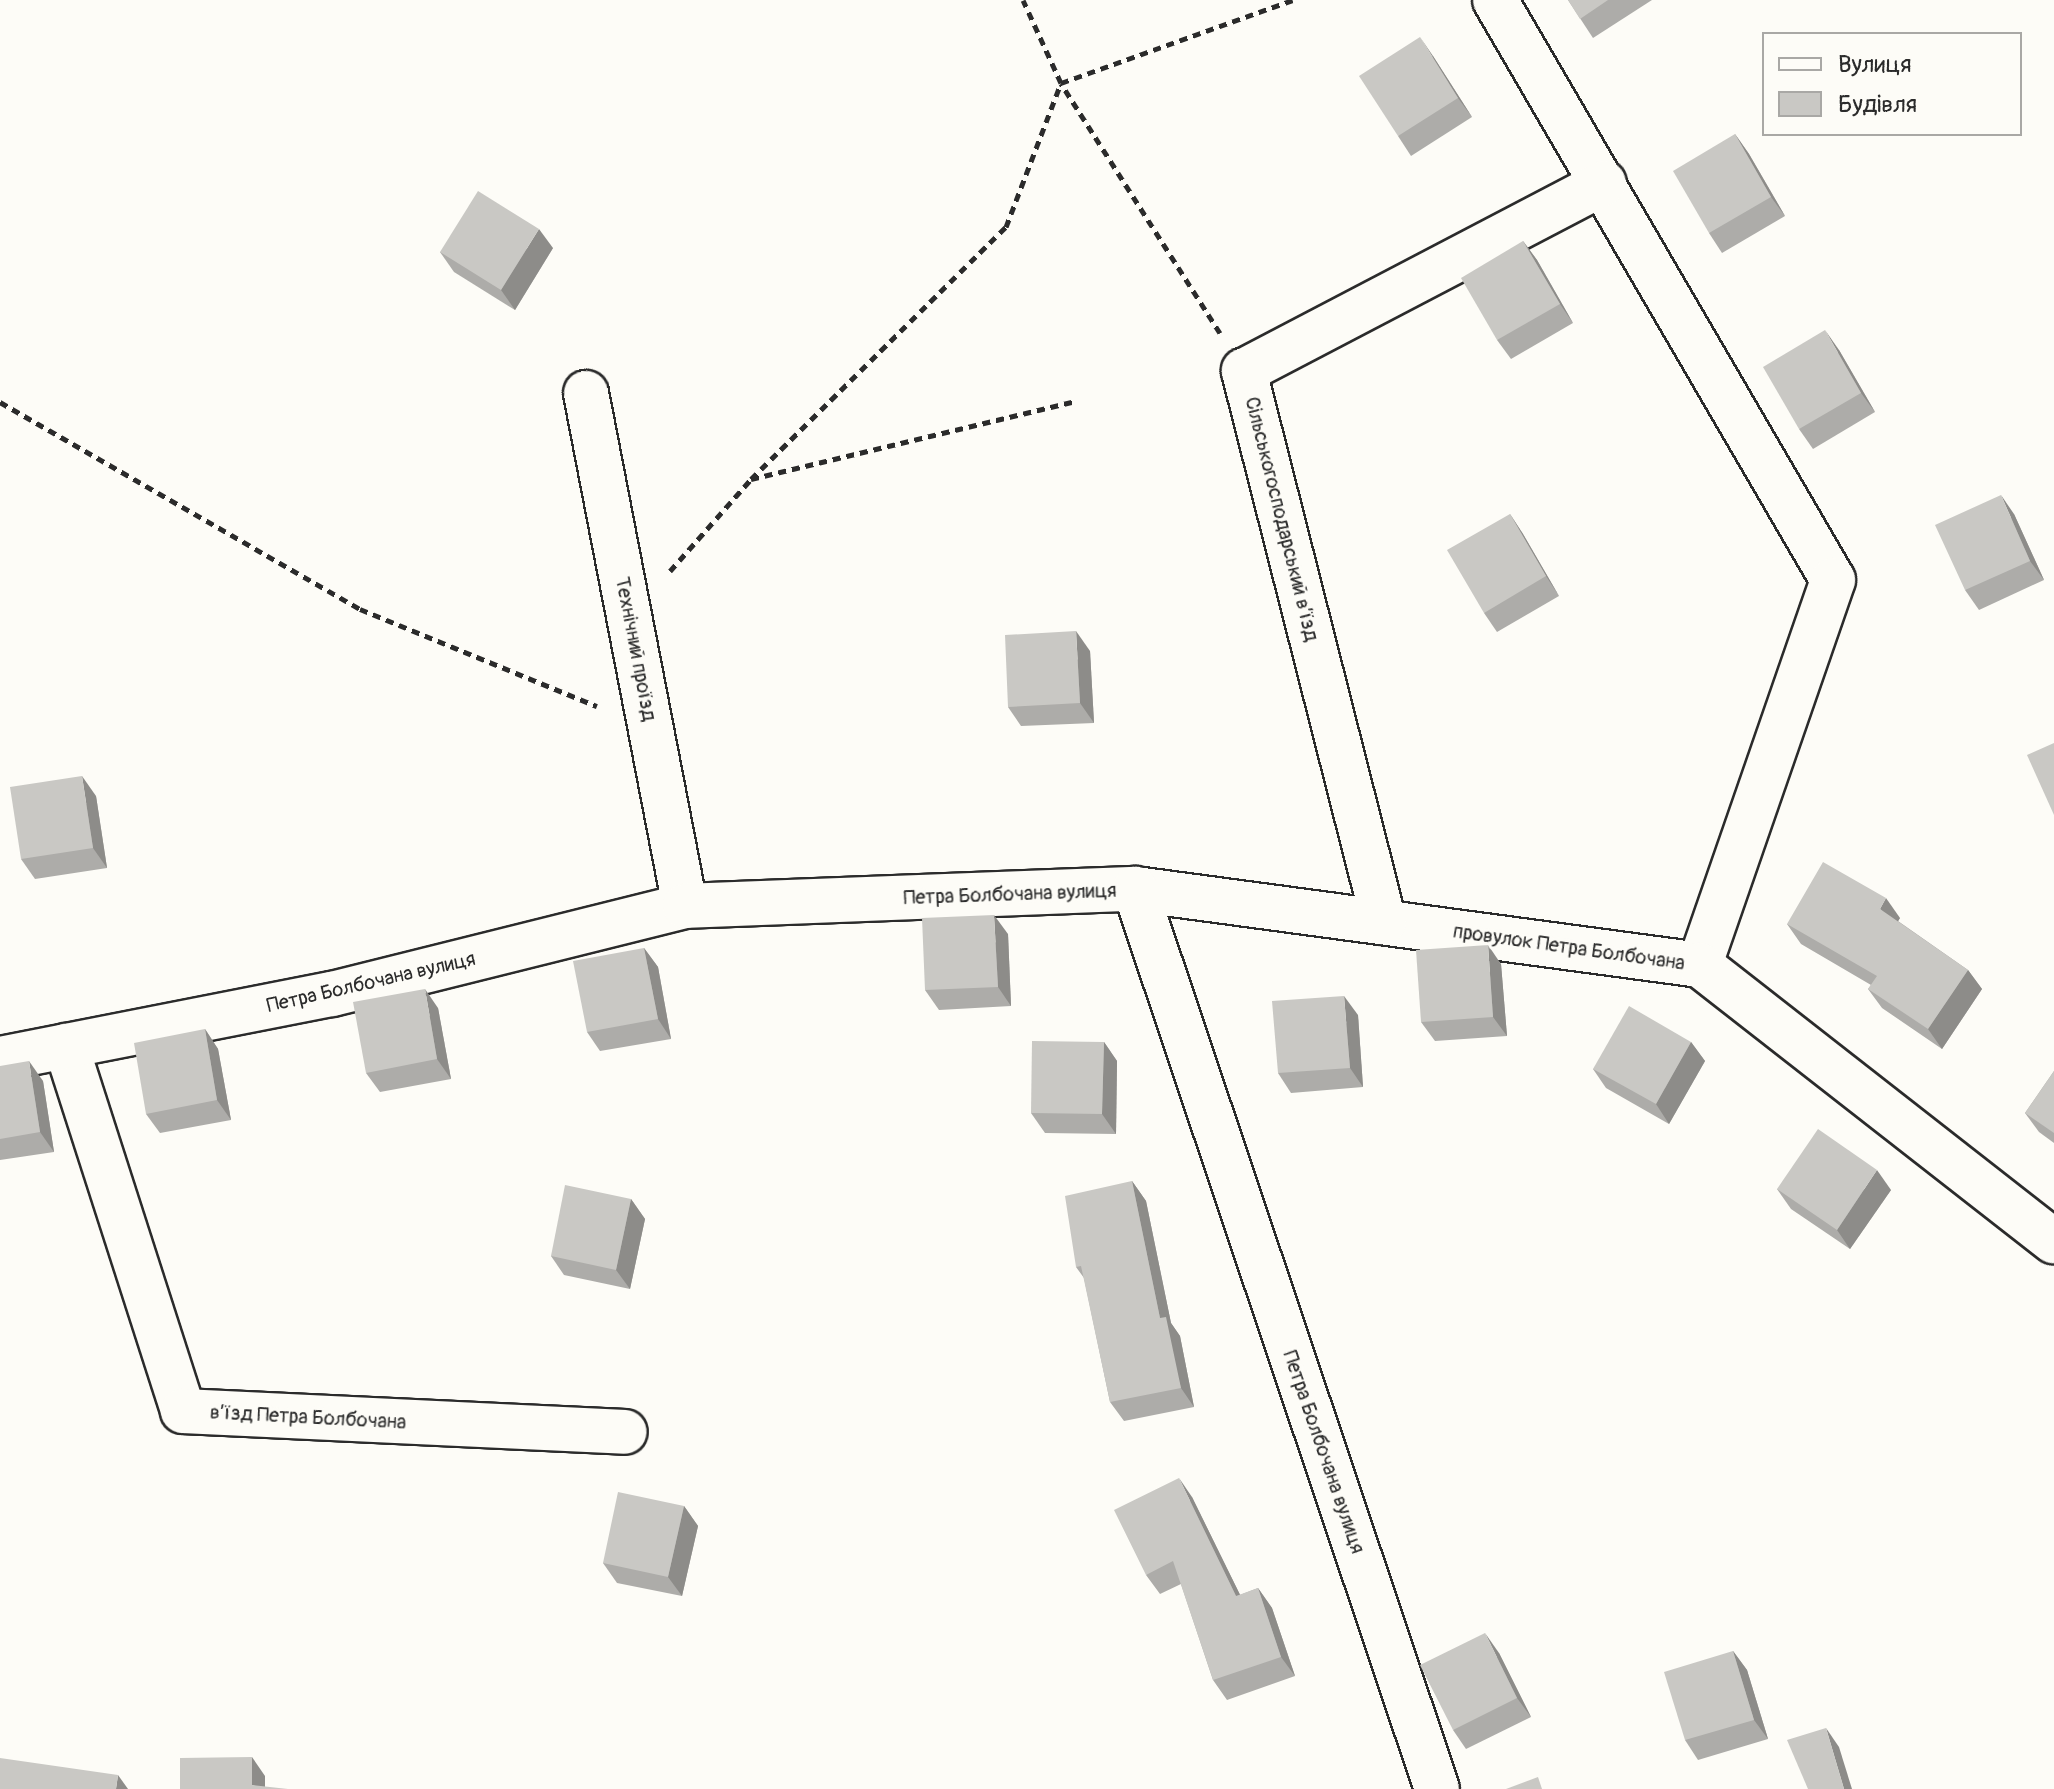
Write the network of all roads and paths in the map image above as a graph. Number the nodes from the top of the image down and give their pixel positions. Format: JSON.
{"nodes":[{"id":1,"x":1023,"y":0,"type":"edge"},
{"id":2,"x":1293,"y":0,"type":"edge"},
{"id":3,"x":1495,"y":0,"type":"edge"},
{"id":4,"x":1061,"y":83,"type":"junction"},
{"id":5,"x":1604,"y":183,"type":"junction"},
{"id":6,"x":1244,"y":371,"type":"junction"},
{"id":7,"x":586,"y":393,"type":"dead end"},
{"id":8,"x":1076,"y":401,"type":"dead end"},
{"id":9,"x":0,"y":402,"type":"edge"},
{"id":10,"x":751,"y":479,"type":"junction"},
{"id":11,"x":629,"y":617,"type":"junction"},
{"id":12,"x":651,"y":728,"type":"junction"},
{"id":13,"x":1135,"y":889,"type":"junction"},
{"id":14,"x":685,"y":906,"type":"junction"},
{"id":15,"x":1384,"y":922,"type":"junction"},
{"id":16,"x":1700,"y":965,"type":"junction"},
{"id":17,"x":66,"y":1046,"type":"junction"},
{"id":18,"x":0,"y":1059,"type":"edge"},
{"id":19,"x":2054,"y":1242,"type":"edge"},
{"id":20,"x":625,"y":1432,"type":"dead end"},
{"id":21,"x":1437,"y":1789,"type":"edge"}],
"edges":[{"from":1,"to":4,"type":"path"},
{"from":2,"to":4,"type":"path"},
{"from":3,"to":5,"type":"street"},
{"from":4,"to":6,"type":"path"},
{"from":4,"to":10,"type":"path"},
{"from":5,"to":6,"type":"street","name":"Сільськогосподарський в’їзд"},
{"from":5,"to":16,"type":"street"},
{"from":6,"to":15,"type":"street","name":"Сільськогосподарський в’їзд"},
{"from":7,"to":11,"type":"street","name":"Технічний проїзд"},
{"from":8,"to":10,"type":"path"},
{"from":9,"to":12,"type":"path"},
{"from":10,"to":11,"type":"path"},
{"from":11,"to":12,"type":"street","name":"Технічний проїзд"},
{"from":12,"to":14,"type":"street","name":"Технічний проїзд"},
{"from":13,"to":14,"type":"street","name":"Петра Болбочана вулиця"},
{"from":13,"to":15,"type":"street","name":"провулок Петра Болбочана"},
{"from":13,"to":21,"type":"street","name":"Петра Болбочана вулиця"},
{"from":14,"to":17,"type":"street","name":"Петра Болбочана вулиця"},
{"from":15,"to":16,"type":"street","name":"провулок Петра Болбочана"},
{"from":16,"to":19,"type":"street","name":"провулок Петра Болбочана"},
{"from":17,"to":18,"type":"street","name":"Петра Болбочана вулиця"},
{"from":17,"to":20,"type":"street","name":"в’їзд Петра Болбочана"}]}
